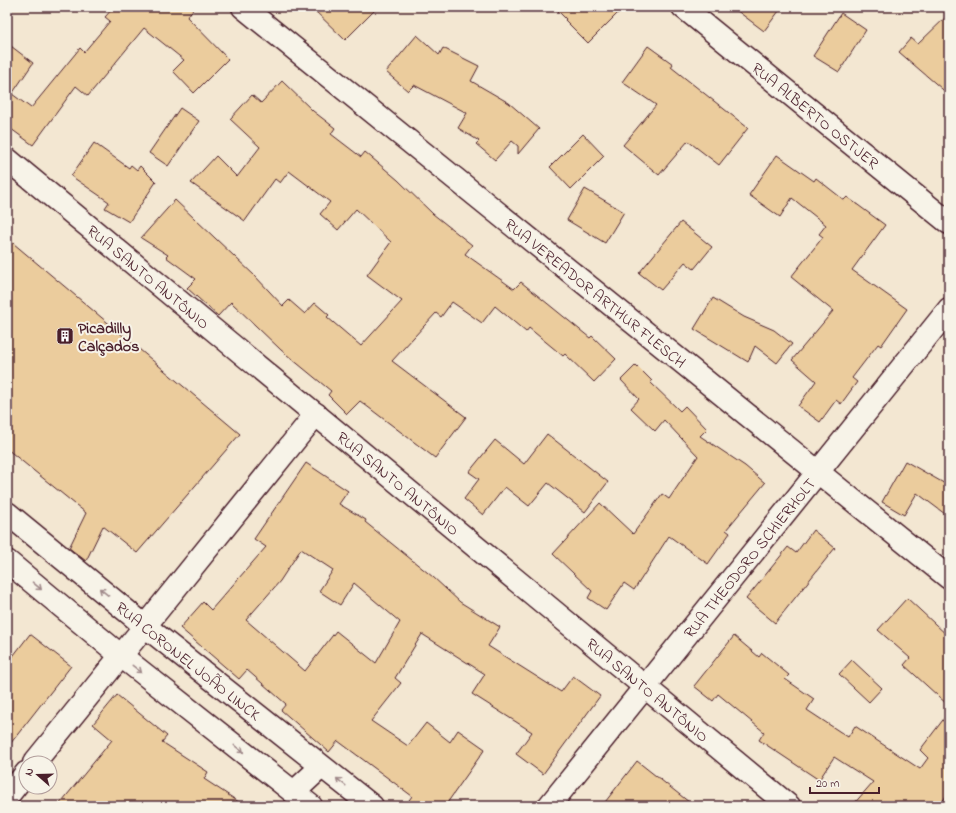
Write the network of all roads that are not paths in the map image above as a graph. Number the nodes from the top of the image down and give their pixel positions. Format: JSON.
{"nodes":[{"id":1,"x":243,"y":7,"type":"edge"},
{"id":2,"x":683,"y":7,"type":"edge"},
{"id":3,"x":7,"y":159,"type":"edge"},
{"id":4,"x":949,"y":224,"type":"edge"},
{"id":5,"x":949,"y":309,"type":"edge"},
{"id":6,"x":316,"y":414,"type":"junction"},
{"id":7,"x":818,"y":472,"type":"junction"},
{"id":8,"x":7,"y":513,"type":"edge"},
{"id":9,"x":7,"y":561,"type":"edge"},
{"id":10,"x":949,"y":578,"type":"edge"},
{"id":11,"x":145,"y":626,"type":"junction"},
{"id":12,"x":120,"y":655,"type":"junction"},
{"id":13,"x":646,"y":687,"type":"junction"},
{"id":14,"x":40,"y":755,"type":"edge"},
{"id":15,"x":321,"y":767,"type":"junction"},
{"id":16,"x":18,"y":783,"type":"edge"},
{"id":17,"x":294,"y":792,"type":"junction"},
{"id":18,"x":7,"y":797,"type":"edge"},
{"id":19,"x":311,"y":806,"type":"edge"},
{"id":20,"x":372,"y":806,"type":"edge"},
{"id":21,"x":549,"y":806,"type":"edge"},
{"id":22,"x":789,"y":806,"type":"edge"}],
"edges":[{"from":1,"to":7,"type":"street","name":"RUA VEREADOR ARTHUR FLESCH"},
{"from":2,"to":4,"type":"street","name":"RUA ALBERTO OSTJER"},
{"from":3,"to":6,"type":"street","name":"RUA SANTO ANTÔNIO"},
{"from":5,"to":7,"type":"street","name":"RUA THEODORO SCHIERHOLT"},
{"from":6,"to":11,"type":"street"},
{"from":6,"to":13,"type":"street","name":"RUA SANTO ANTÔNIO"},
{"from":7,"to":10,"type":"street","name":"RUA VEREADOR ARTHUR FLESCH"},
{"from":7,"to":13,"type":"street","name":"RUA THEODORO SCHIERHOLT"},
{"from":11,"to":8,"type":"street","name":"RUA CORONEL JOÃO LINCK","one_way":true},
{"from":9,"to":12,"type":"street","one_way":true},
{"from":11,"to":12,"type":"street"},
{"from":11,"to":15,"type":"street","name":"RUA CORONEL JOÃO LINCK"},
{"from":12,"to":14,"type":"street"},
{"from":12,"to":17,"type":"street","one_way":true},
{"from":13,"to":21,"type":"street","name":"RUA THEODORO SCHIERHOLT"},
{"from":13,"to":22,"type":"street","name":"RUA SANTO ANTÔNIO"},
{"from":15,"to":17,"type":"street"},
{"from":20,"to":15,"type":"street","name":"RUA CORONEL JOÃO LINCK","one_way":true},
{"from":16,"to":18,"type":"street"},
{"from":17,"to":19,"type":"street"}]}
